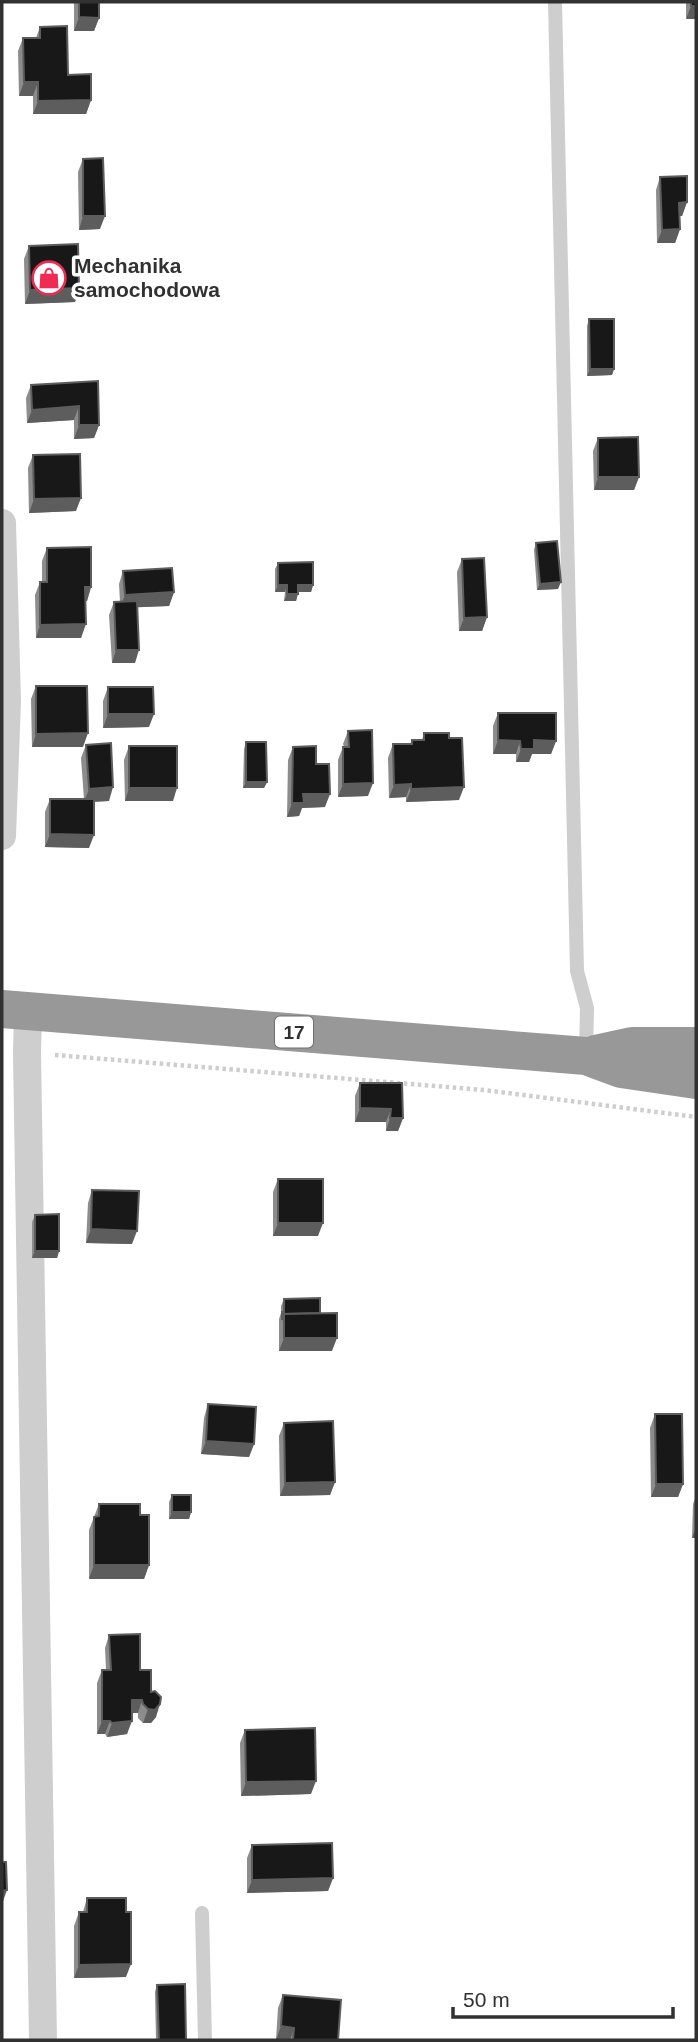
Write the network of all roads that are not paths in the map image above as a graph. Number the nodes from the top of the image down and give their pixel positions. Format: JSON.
{"nodes":[{"id":1,"x":555,"y":2,"type":"edge"},
{"id":2,"x":2,"y":523,"type":"edge"},
{"id":3,"x":2,"y":836,"type":"edge"},
{"id":4,"x":15,"y":1010,"type":"edge"},
{"id":5,"x":696,"y":1046,"type":"edge"},
{"id":6,"x":586,"y":1056,"type":"junction"},
{"id":7,"x":696,"y":1080,"type":"edge"},
{"id":8,"x":202,"y":1913,"type":"dead end"},
{"id":9,"x":43,"y":2040,"type":"edge"},
{"id":10,"x":205,"y":2040,"type":"edge"}],
"edges":[{"from":1,"to":6,"type":"lane"},
{"from":2,"to":3,"type":"street"},
{"from":4,"to":6,"type":"highway","number":"17"},
{"from":4,"to":9,"type":"street"},
{"from":5,"to":6,"type":"highway","number":"17"},
{"from":6,"to":7,"type":"highway","number":"17"},
{"from":8,"to":10,"type":"lane"}]}
